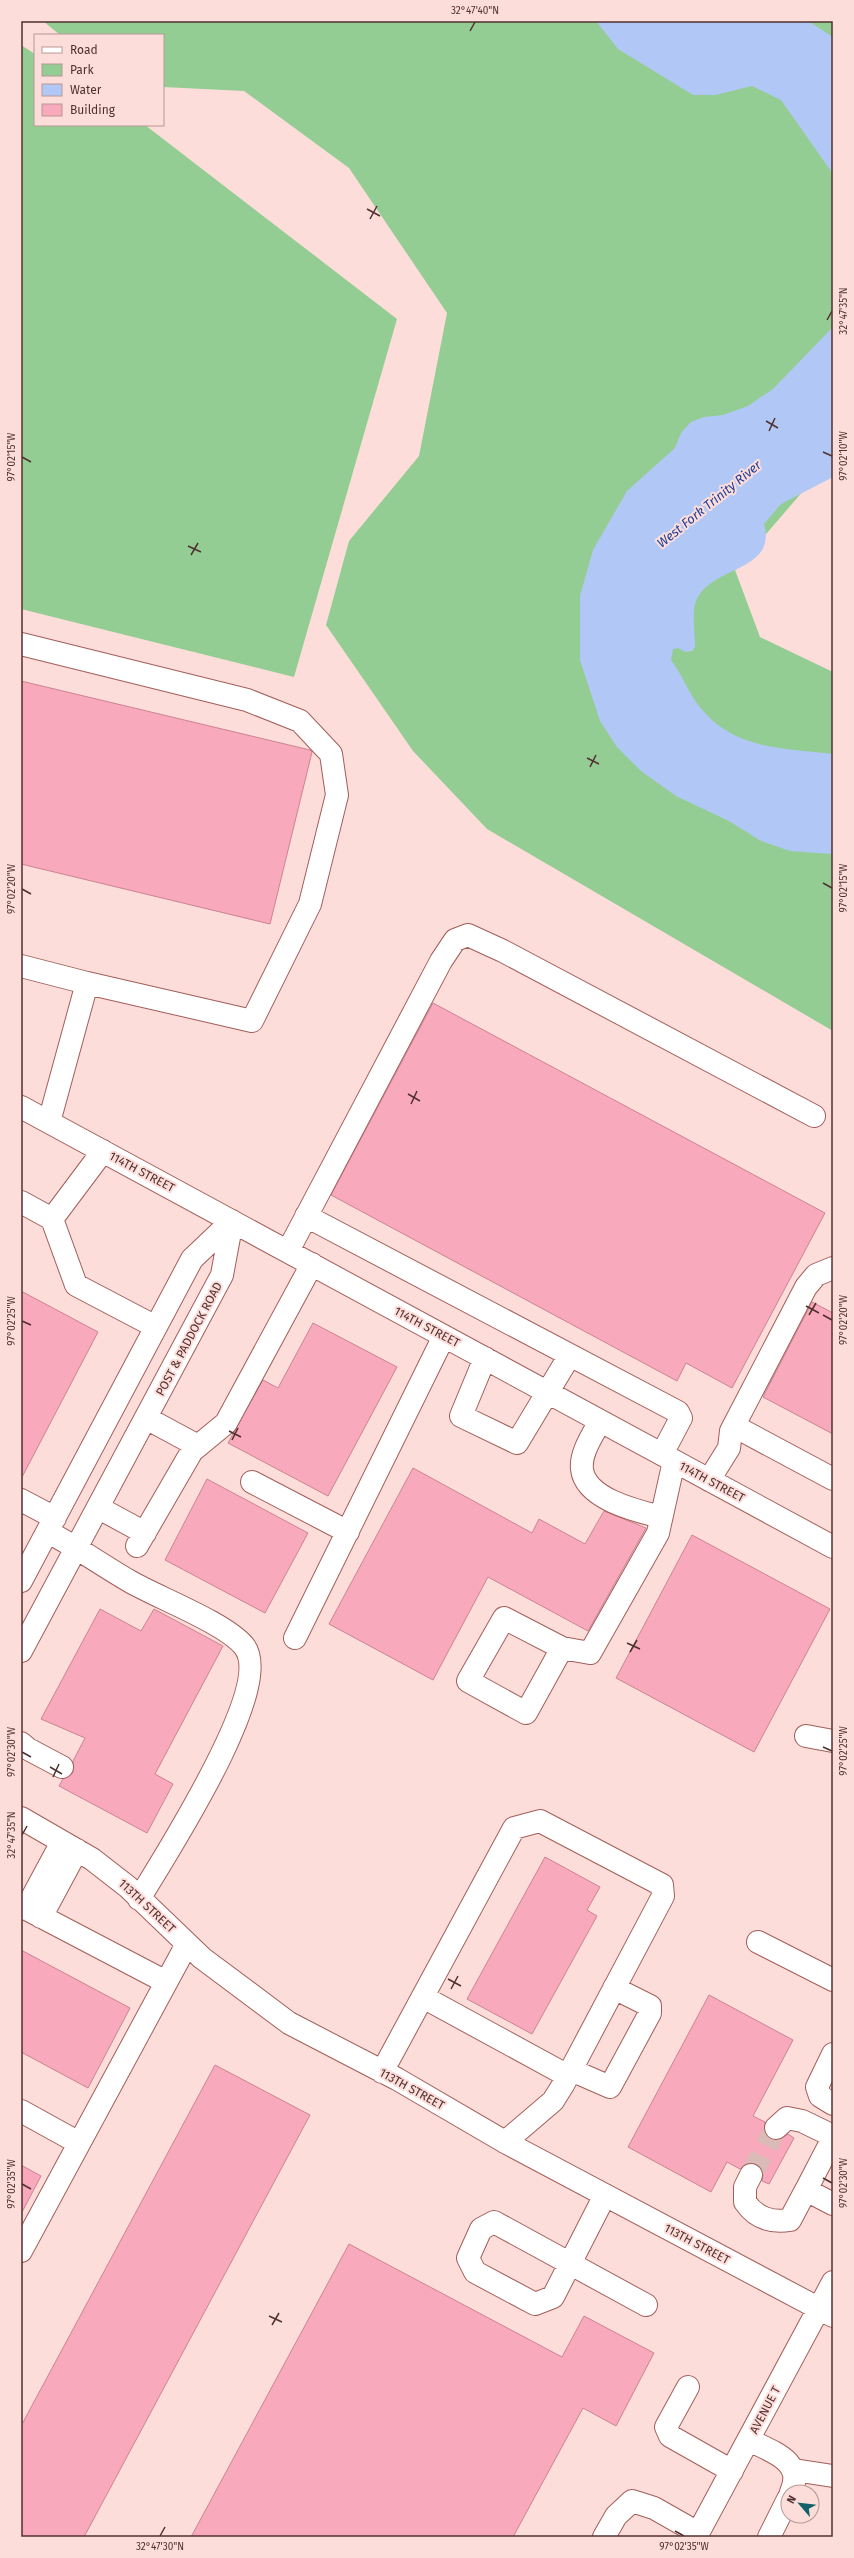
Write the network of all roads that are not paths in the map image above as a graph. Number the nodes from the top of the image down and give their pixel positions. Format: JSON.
{"nodes":[{"id":1,"x":21,"y":644,"type":"edge"},
{"id":2,"x":21,"y":966,"type":"edge"},
{"id":3,"x":87,"y":983,"type":"junction"},
{"id":4,"x":21,"y":1107,"type":"edge"},
{"id":5,"x":814,"y":1116,"type":"dead end"},
{"id":6,"x":49,"y":1122,"type":"junction"},
{"id":7,"x":103,"y":1151,"type":"junction"},
{"id":8,"x":21,"y":1202,"type":"edge"},
{"id":9,"x":306,"y":1216,"type":"junction"},
{"id":10,"x":52,"y":1219,"type":"junction"},
{"id":11,"x":232,"y":1221,"type":"junction"},
{"id":12,"x":288,"y":1251,"type":"junction"},
{"id":13,"x":312,"y":1264,"type":"junction"},
{"id":14,"x":833,"y":1268,"type":"edge"},
{"id":15,"x":156,"y":1327,"type":"junction"},
{"id":16,"x":444,"y":1336,"type":"junction"},
{"id":17,"x":570,"y":1355,"type":"junction"},
{"id":18,"x":485,"y":1358,"type":"junction"},
{"id":19,"x":549,"y":1393,"type":"junction"},
{"id":20,"x":146,"y":1418,"type":"junction"},
{"id":21,"x":600,"y":1421,"type":"junction"},
{"id":22,"x":734,"y":1426,"type":"junction"},
{"id":23,"x":198,"y":1446,"type":"junction"},
{"id":24,"x":668,"y":1458,"type":"junction"},
{"id":25,"x":833,"y":1479,"type":"edge"},
{"id":26,"x":709,"y":1480,"type":"junction"},
{"id":27,"x":252,"y":1482,"type":"dead end"},
{"id":28,"x":21,"y":1500,"type":"edge"},
{"id":29,"x":99,"y":1508,"type":"junction"},
{"id":30,"x":662,"y":1517,"type":"junction"},
{"id":31,"x":52,"y":1525,"type":"junction"},
{"id":32,"x":348,"y":1532,"type":"junction"},
{"id":33,"x":78,"y":1547,"type":"junction"},
{"id":34,"x":833,"y":1547,"type":"edge"},
{"id":35,"x":21,"y":1581,"type":"edge"},
{"id":36,"x":295,"y":1638,"type":"dead end"},
{"id":37,"x":562,"y":1648,"type":"junction"},
{"id":38,"x":21,"y":1651,"type":"edge"},
{"id":39,"x":806,"y":1736,"type":"dead end"},
{"id":40,"x":833,"y":1741,"type":"edge"},
{"id":41,"x":21,"y":1743,"type":"edge"},
{"id":42,"x":62,"y":1767,"type":"dead end"},
{"id":43,"x":21,"y":1818,"type":"edge"},
{"id":44,"x":70,"y":1846,"type":"junction"},
{"id":45,"x":140,"y":1899,"type":"junction"},
{"id":46,"x":30,"y":1911,"type":"edge"},
{"id":47,"x":758,"y":1942,"type":"dead end"},
{"id":48,"x":187,"y":1944,"type":"junction"},
{"id":49,"x":833,"y":1980,"type":"edge"},
{"id":50,"x":166,"y":1982,"type":"junction"},
{"id":51,"x":614,"y":1988,"type":"junction"},
{"id":52,"x":423,"y":1997,"type":"junction"},
{"id":53,"x":833,"y":2054,"type":"edge"},
{"id":54,"x":382,"y":2072,"type":"junction"},
{"id":55,"x":570,"y":2073,"type":"junction"},
{"id":56,"x":833,"y":2104,"type":"edge"},
{"id":57,"x":21,"y":2111,"type":"edge"},
{"id":58,"x":776,"y":2128,"type":"tunnel mouth"},
{"id":59,"x":833,"y":2137,"type":"edge"},
{"id":60,"x":505,"y":2142,"type":"junction"},
{"id":61,"x":79,"y":2143,"type":"junction"},
{"id":62,"x":751,"y":2175,"type":"tunnel mouth"},
{"id":63,"x":806,"y":2190,"type":"junction"},
{"id":64,"x":605,"y":2195,"type":"junction"},
{"id":65,"x":833,"y":2204,"type":"edge"},
{"id":66,"x":21,"y":2251,"type":"edge"},
{"id":67,"x":833,"y":2282,"type":"edge"},
{"id":68,"x":646,"y":2305,"type":"dead end"},
{"id":69,"x":826,"y":2312,"type":"edge"},
{"id":70,"x":688,"y":2387,"type":"dead end"},
{"id":71,"x":749,"y":2440,"type":"junction"},
{"id":72,"x":794,"y":2470,"type":"junction"},
{"id":73,"x":732,"y":2471,"type":"junction"},
{"id":74,"x":833,"y":2476,"type":"edge"},
{"id":75,"x":795,"y":2484,"type":"edge"},
{"id":76,"x":780,"y":2515,"type":"edge"},
{"id":77,"x":697,"y":2535,"type":"edge"},
{"id":78,"x":604,"y":2537,"type":"edge"},
{"id":79,"x":769,"y":2537,"type":"edge"}],
"edges":[{"from":1,"to":3,"type":"street"},
{"from":2,"to":3,"type":"street"},
{"from":3,"to":6,"type":"street"},
{"from":4,"to":6,"type":"street","name":"114TH STREET"},
{"from":5,"to":9,"type":"street"},
{"from":6,"to":7,"type":"street","name":"114TH STREET"},
{"from":7,"to":10,"type":"street"},
{"from":7,"to":11,"type":"street","name":"114TH STREET"},
{"from":8,"to":10,"type":"street"},
{"from":9,"to":12,"type":"street"},
{"from":9,"to":17,"type":"street"},
{"from":10,"to":15,"type":"street"},
{"from":11,"to":12,"type":"street","name":"114TH STREET"},
{"from":11,"to":15,"type":"street"},
{"from":11,"to":20,"type":"street","name":"POST & PADDOCK ROAD"},
{"from":12,"to":13,"type":"street","name":"114TH STREET"},
{"from":13,"to":16,"type":"street","name":"114TH STREET"},
{"from":13,"to":23,"type":"street"},
{"from":14,"to":22,"type":"street"},
{"from":15,"to":31,"type":"street"},
{"from":16,"to":18,"type":"street","name":"114TH STREET"},
{"from":16,"to":32,"type":"street"},
{"from":17,"to":19,"type":"street"},
{"from":17,"to":24,"type":"street"},
{"from":18,"to":19,"type":"street","name":"114TH STREET"},
{"from":18,"to":19,"type":"street"},
{"from":19,"to":21,"type":"street","name":"114TH STREET"},
{"from":20,"to":23,"type":"street"},
{"from":20,"to":29,"type":"street","name":"POST & PADDOCK ROAD"},
{"from":21,"to":24,"type":"street","name":"114TH STREET"},
{"from":21,"to":30,"type":"street"},
{"from":22,"to":25,"type":"street"},
{"from":22,"to":26,"type":"street"},
{"from":23,"to":29,"type":"street"},
{"from":24,"to":26,"type":"street","name":"114TH STREET"},
{"from":24,"to":30,"type":"street"},
{"from":26,"to":34,"type":"street","name":"114TH STREET"},
{"from":27,"to":32,"type":"street"},
{"from":28,"to":31,"type":"street"},
{"from":29,"to":33,"type":"street","name":"POST & PADDOCK ROAD"},
{"from":30,"to":37,"type":"street"},
{"from":31,"to":33,"type":"street"},
{"from":31,"to":35,"type":"street"},
{"from":32,"to":36,"type":"street"},
{"from":33,"to":38,"type":"street","name":"POST & PADDOCK ROAD"},
{"from":33,"to":45,"type":"street"},
{"from":37,"to":37,"type":"street"},
{"from":39,"to":40,"type":"street"},
{"from":41,"to":42,"type":"street"},
{"from":43,"to":44,"type":"street","name":"113TH STREET"},
{"from":44,"to":45,"type":"street","name":"113TH STREET"},
{"from":44,"to":46,"type":"street"},
{"from":45,"to":48,"type":"street","name":"113TH STREET"},
{"from":46,"to":50,"type":"street"},
{"from":47,"to":49,"type":"street"},
{"from":48,"to":50,"type":"street"},
{"from":48,"to":54,"type":"street","name":"113TH STREET"},
{"from":50,"to":61,"type":"street"},
{"from":51,"to":52,"type":"street"},
{"from":51,"to":55,"type":"street"},
{"from":51,"to":55,"type":"street"},
{"from":52,"to":54,"type":"street"},
{"from":52,"to":55,"type":"street"},
{"from":53,"to":56,"type":"street"},
{"from":54,"to":60,"type":"street","name":"113TH STREET"},
{"from":55,"to":60,"type":"street"},
{"from":57,"to":61,"type":"street"},
{"from":58,"to":59,"type":"street"},
{"from":59,"to":63,"type":"street"},
{"from":60,"to":64,"type":"street","name":"113TH STREET"},
{"from":61,"to":66,"type":"street"},
{"from":62,"to":63,"type":"street"},
{"from":63,"to":65,"type":"street"},
{"from":64,"to":68,"type":"street"},
{"from":64,"to":69,"type":"street","name":"113TH STREET"},
{"from":67,"to":69,"type":"street","name":"AVENUE T"},
{"from":69,"to":71,"type":"street","name":"AVENUE T"},
{"from":70,"to":73,"type":"street"},
{"from":71,"to":72,"type":"street"},
{"from":71,"to":73,"type":"street","name":"AVENUE T"},
{"from":72,"to":74,"type":"street"},
{"from":72,"to":75,"type":"street"},
{"from":73,"to":77,"type":"street","name":"AVENUE T"},
{"from":76,"to":79,"type":"street"},
{"from":77,"to":78,"type":"street"}]}
